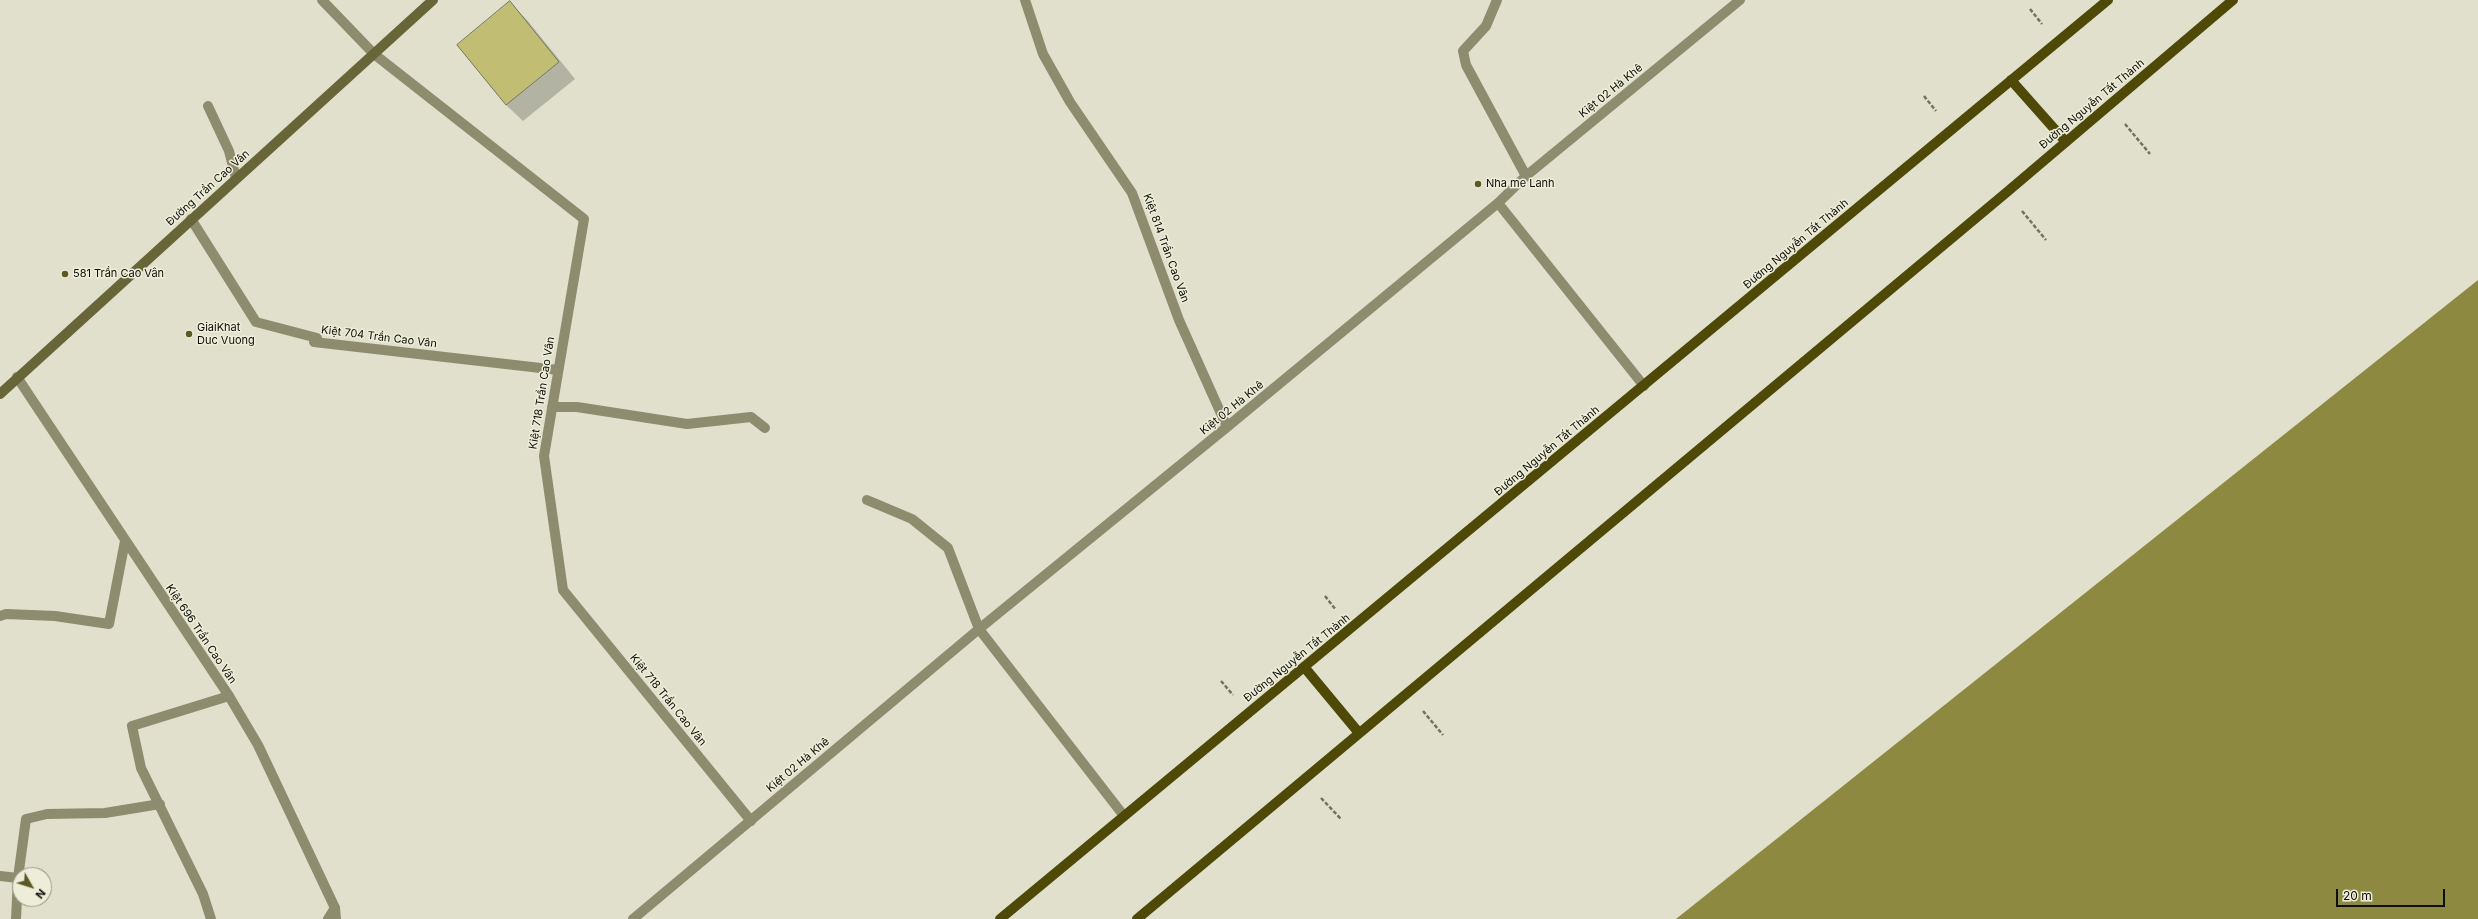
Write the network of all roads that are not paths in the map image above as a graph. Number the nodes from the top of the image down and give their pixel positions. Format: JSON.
{"nodes":[{"id":1,"x":322,"y":0,"type":"edge"},
{"id":2,"x":433,"y":0,"type":"edge"},
{"id":3,"x":1025,"y":0,"type":"edge"},
{"id":4,"x":1497,"y":0,"type":"edge"},
{"id":5,"x":1740,"y":0,"type":"edge"},
{"id":6,"x":2108,"y":0,"type":"edge"},
{"id":7,"x":2233,"y":0,"type":"edge"},
{"id":8,"x":374,"y":54,"type":"junction"},
{"id":9,"x":2011,"y":80,"type":"junction"},
{"id":10,"x":208,"y":106,"type":"dead end"},
{"id":11,"x":2066,"y":142,"type":"junction"},
{"id":12,"x":1526,"y":176,"type":"junction"},
{"id":13,"x":236,"y":178,"type":"junction"},
{"id":14,"x":1498,"y":203,"type":"junction"},
{"id":15,"x":191,"y":219,"type":"junction"},
{"id":16,"x":558,"y":370,"type":"junction"},
{"id":17,"x":17,"y":378,"type":"junction"},
{"id":18,"x":1644,"y":386,"type":"junction"},
{"id":19,"x":0,"y":394,"type":"edge"},
{"id":20,"x":552,"y":407,"type":"junction"},
{"id":21,"x":765,"y":428,"type":"dead end"},
{"id":22,"x":1227,"y":428,"type":"junction"},
{"id":23,"x":867,"y":500,"type":"dead end"},
{"id":24,"x":125,"y":541,"type":"junction"},
{"id":25,"x":0,"y":616,"type":"edge"},
{"id":26,"x":979,"y":629,"type":"junction"},
{"id":27,"x":1305,"y":668,"type":"junction"},
{"id":28,"x":229,"y":696,"type":"junction"},
{"id":29,"x":1359,"y":734,"type":"junction"},
{"id":30,"x":160,"y":804,"type":"junction"},
{"id":31,"x":1124,"y":816,"type":"junction"},
{"id":32,"x":751,"y":821,"type":"junction"},
{"id":33,"x":19,"y":867,"type":"edge"},
{"id":34,"x":0,"y":876,"type":"edge"},
{"id":35,"x":12,"y":877,"type":"edge"},
{"id":36,"x":17,"y":907,"type":"edge"},
{"id":37,"x":335,"y":908,"type":"junction"},
{"id":38,"x":16,"y":919,"type":"edge"},
{"id":39,"x":211,"y":919,"type":"edge"},
{"id":40,"x":328,"y":919,"type":"edge"},
{"id":41,"x":336,"y":919,"type":"edge"},
{"id":42,"x":633,"y":919,"type":"edge"},
{"id":43,"x":1000,"y":919,"type":"edge"},
{"id":44,"x":1137,"y":919,"type":"edge"}],
"edges":[{"from":1,"to":8,"type":"street"},
{"from":2,"to":8,"type":"main road","name":"Đường Trần Cao Vân"},
{"from":3,"to":22,"type":"street","name":"Kiệt 814 Trần Cao Vân"},
{"from":4,"to":12,"type":"street"},
{"from":5,"to":12,"type":"street","name":"Kiệt 02 Hà Khê"},
{"from":6,"to":9,"type":"main road","name":"Đường Nguyễn Tất Thành"},
{"from":7,"to":11,"type":"main road","name":"Đường Nguyễn Tất Thành"},
{"from":8,"to":13,"type":"main road","name":"Đường Trần Cao Vân"},
{"from":8,"to":16,"type":"street","name":"Kiệt 718 Trần Cao Vân"},
{"from":9,"to":11,"type":"main road"},
{"from":9,"to":18,"type":"main road","name":"Đường Nguyễn Tất Thành"},
{"from":10,"to":13,"type":"street"},
{"from":11,"to":29,"type":"main road","name":"Đường Nguyễn Tất Thành"},
{"from":12,"to":14,"type":"street","name":"Kiệt 02 Hà Khê"},
{"from":13,"to":15,"type":"main road","name":"Đường Trần Cao Vân"},
{"from":14,"to":18,"type":"street"},
{"from":14,"to":22,"type":"street","name":"Kiệt 02 Hà Khê"},
{"from":15,"to":16,"type":"street","name":"Kiệt 704 Trần Cao Vân"},
{"from":15,"to":17,"type":"main road","name":"Đường Trần Cao Vân"},
{"from":16,"to":20,"type":"street","name":"Kiệt 718 Trần Cao Vân"},
{"from":17,"to":19,"type":"main road","name":"Đường Trần Cao Vân"},
{"from":17,"to":24,"type":"street","name":"Kiệt 696 Trần Cao Vân"},
{"from":18,"to":27,"type":"main road","name":"Đường Nguyễn Tất Thành"},
{"from":20,"to":21,"type":"street"},
{"from":20,"to":32,"type":"street","name":"Kiệt 718 Trần Cao Vân"},
{"from":22,"to":26,"type":"street","name":"Kiệt 02 Hà Khê"},
{"from":23,"to":26,"type":"street"},
{"from":24,"to":25,"type":"street"},
{"from":24,"to":28,"type":"street","name":"Kiệt 696 Trần Cao Vân"},
{"from":26,"to":31,"type":"street"},
{"from":26,"to":32,"type":"street","name":"Kiệt 02 Hà Khê"},
{"from":27,"to":29,"type":"main road"},
{"from":27,"to":31,"type":"main road","name":"Đường Nguyễn Tất Thành"},
{"from":28,"to":30,"type":"street"},
{"from":28,"to":37,"type":"street","name":"Kiệt 696 Trần Cao Vân"},
{"from":29,"to":44,"type":"main road","name":"Đường Nguyễn Tất Thành"},
{"from":30,"to":33,"type":"street"},
{"from":30,"to":39,"type":"street"},
{"from":31,"to":43,"type":"main road","name":"Đường Nguyễn Tất Thành"},
{"from":32,"to":42,"type":"street","name":"Kiệt 02 Hà Khê"},
{"from":34,"to":35,"type":"street"},
{"from":36,"to":38,"type":"street"},
{"from":37,"to":40,"type":"street"},
{"from":37,"to":41,"type":"street","name":"Kiệt 696 Trần Cao Vân"}]}
